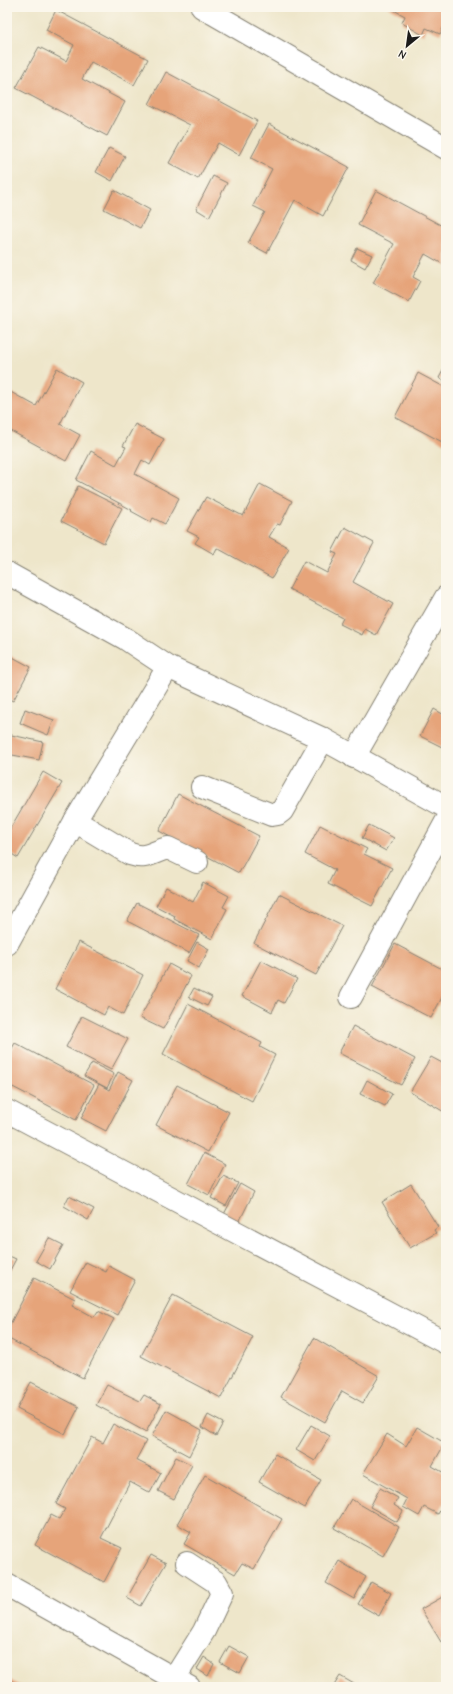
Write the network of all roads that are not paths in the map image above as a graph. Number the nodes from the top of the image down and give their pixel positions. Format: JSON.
{"nodes":[{"id":1,"x":202,"y":7,"type":"edge"},
{"id":2,"x":446,"y":148,"type":"edge"},
{"id":3,"x":7,"y":573,"type":"edge"},
{"id":4,"x":446,"y":597,"type":"edge"},
{"id":5,"x":168,"y":667,"type":"junction"},
{"id":6,"x":323,"y":739,"type":"junction"},
{"id":7,"x":354,"y":757,"type":"junction"},
{"id":8,"x":202,"y":787,"type":"dead end"},
{"id":9,"x":446,"y":807,"type":"edge"},
{"id":10,"x":75,"y":821,"type":"junction"},
{"id":11,"x":446,"y":822,"type":"edge"},
{"id":12,"x":196,"y":862,"type":"dead end"},
{"id":13,"x":7,"y":944,"type":"edge"},
{"id":14,"x":351,"y":997,"type":"dead end"},
{"id":15,"x":7,"y":1110,"type":"edge"},
{"id":16,"x":446,"y":1343,"type":"edge"},
{"id":17,"x":187,"y":1564,"type":"dead end"},
{"id":18,"x":7,"y":1585,"type":"edge"},
{"id":19,"x":182,"y":1683,"type":"edge"}],
"edges":[{"from":1,"to":2,"type":"street"},
{"from":3,"to":5,"type":"street"},
{"from":4,"to":7,"type":"street"},
{"from":5,"to":6,"type":"street"},
{"from":5,"to":10,"type":"street"},
{"from":6,"to":7,"type":"street"},
{"from":6,"to":8,"type":"street"},
{"from":7,"to":9,"type":"street"},
{"from":10,"to":12,"type":"street"},
{"from":10,"to":13,"type":"street"},
{"from":11,"to":14,"type":"street"},
{"from":15,"to":16,"type":"street"},
{"from":17,"to":19,"type":"street"},
{"from":18,"to":19,"type":"street"}]}
